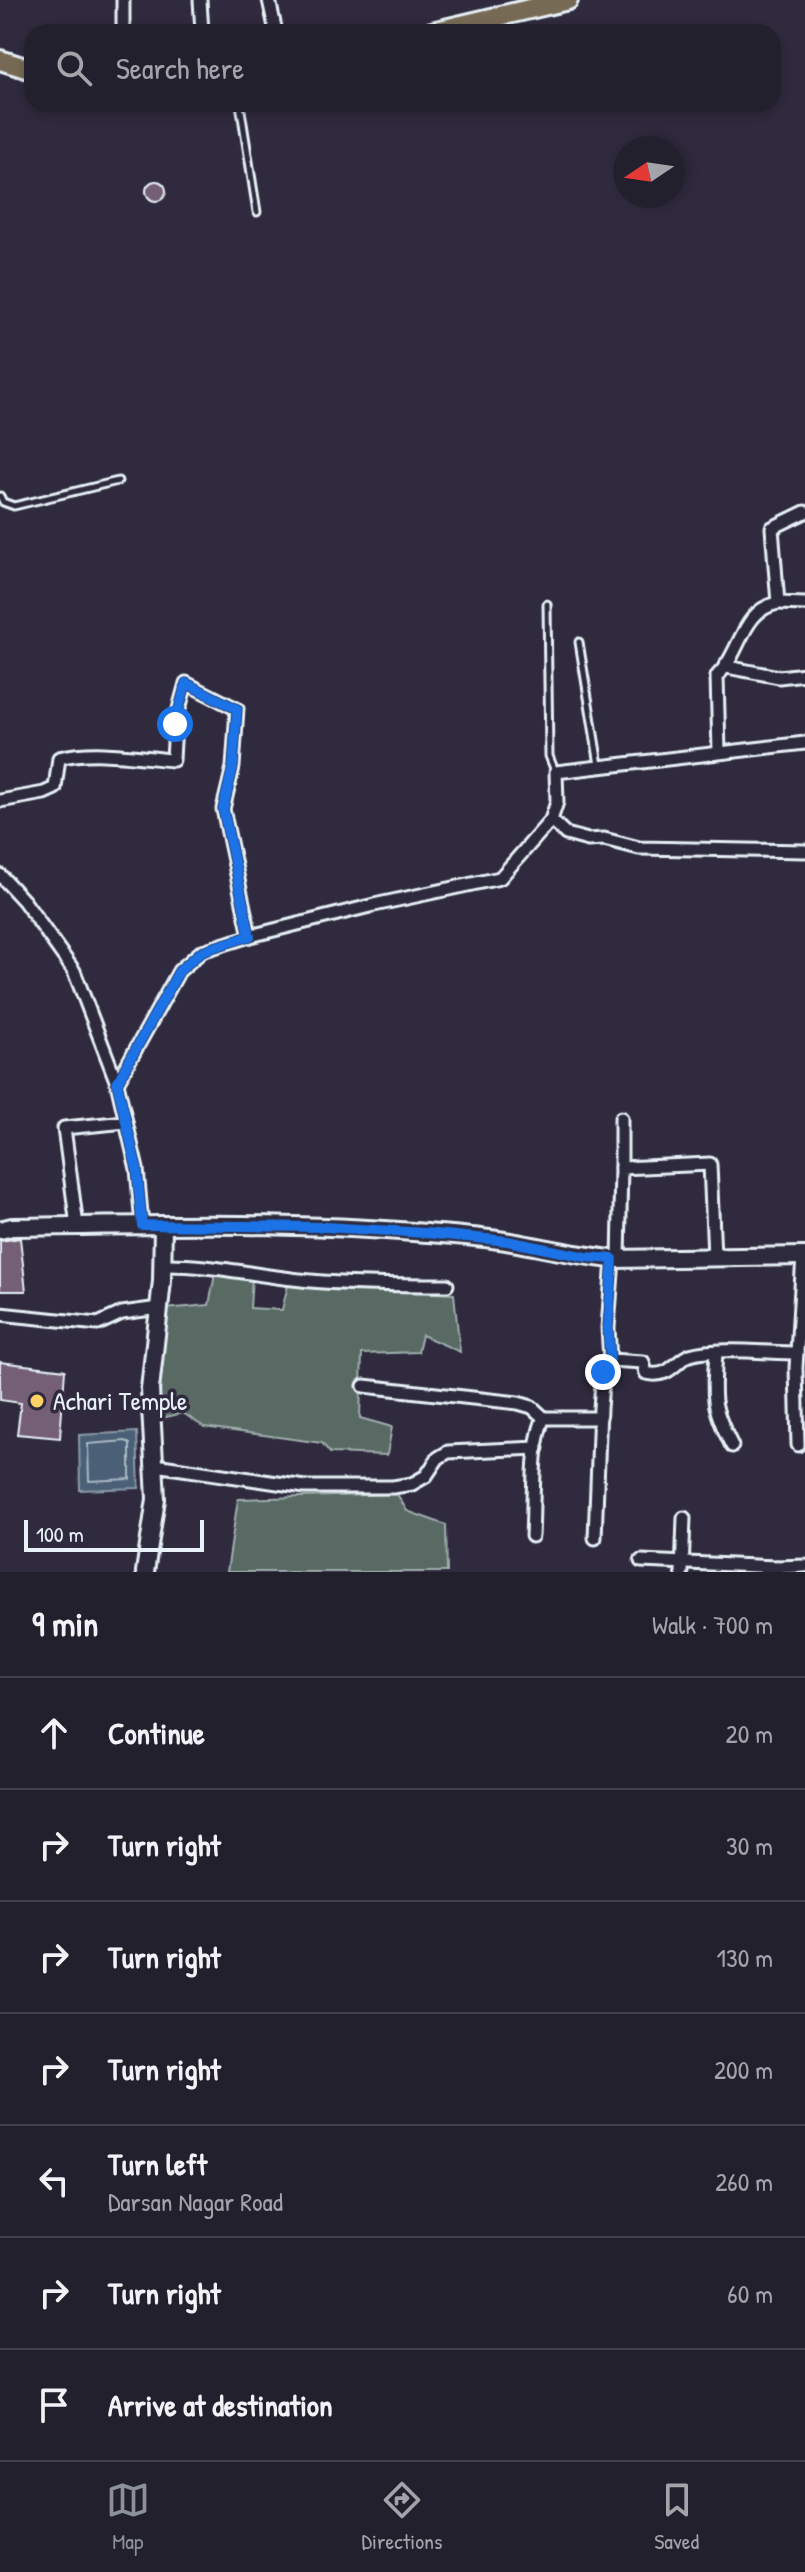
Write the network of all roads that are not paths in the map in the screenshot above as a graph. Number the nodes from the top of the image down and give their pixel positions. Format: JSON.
{"nodes":[{"id":1,"x":123,"y":0,"type":"edge"},
{"id":2,"x":200,"y":0,"type":"edge"},
{"id":3,"x":269,"y":0,"type":"edge"},
{"id":4,"x":568,"y":0,"type":"edge"},
{"id":5,"x":123,"y":24,"type":"edge"},
{"id":6,"x":202,"y":24,"type":"edge"},
{"id":7,"x":274,"y":24,"type":"edge"},
{"id":8,"x":466,"y":24,"type":"edge"},
{"id":9,"x":4,"y":61,"type":"edge"},
{"id":10,"x":24,"y":62,"type":"edge"},
{"id":11,"x":24,"y":67,"type":"edge"},
{"id":12,"x":241,"y":112,"type":"edge"},
{"id":13,"x":257,"y":212,"type":"dead end"},
{"id":14,"x":118,"y":481,"type":"dead end"},
{"id":15,"x":0,"y":496,"type":"edge"},
{"id":16,"x":805,"y":512,"type":"edge"},
{"id":17,"x":778,"y":603,"type":"junction"},
{"id":18,"x":547,"y":604,"type":"dead end"},
{"id":19,"x":805,"y":604,"type":"edge"},
{"id":20,"x":579,"y":642,"type":"dead end"},
{"id":21,"x":727,"y":667,"type":"junction"},
{"id":22,"x":805,"y":674,"type":"edge"},
{"id":23,"x":805,"y":743,"type":"edge"},
{"id":24,"x":719,"y":752,"type":"junction"},
{"id":25,"x":600,"y":766,"type":"junction"},
{"id":26,"x":556,"y":772,"type":"junction"},
{"id":27,"x":0,"y":801,"type":"edge"},
{"id":28,"x":551,"y":820,"type":"junction"},
{"id":29,"x":805,"y":851,"type":"edge"},
{"id":30,"x":0,"y":875,"type":"edge"},
{"id":31,"x":250,"y":936,"type":"junction"},
{"id":32,"x":117,"y":1083,"type":"junction"},
{"id":33,"x":621,"y":1118,"type":"dead end"},
{"id":34,"x":126,"y":1122,"type":"junction"},
{"id":35,"x":621,"y":1168,"type":"junction"},
{"id":36,"x":142,"y":1225,"type":"junction"},
{"id":37,"x":77,"y":1226,"type":"junction"},
{"id":38,"x":163,"y":1226,"type":"junction"},
{"id":39,"x":0,"y":1230,"type":"edge"},
{"id":40,"x":804,"y":1256,"type":"edge"},
{"id":41,"x":714,"y":1257,"type":"junction"},
{"id":42,"x":616,"y":1259,"type":"junction"},
{"id":43,"x":162,"y":1265,"type":"junction"},
{"id":44,"x":447,"y":1285,"type":"dead end"},
{"id":45,"x":159,"y":1308,"type":"junction"},
{"id":46,"x":0,"y":1314,"type":"edge"},
{"id":47,"x":716,"y":1353,"type":"junction"},
{"id":48,"x":797,"y":1353,"type":"junction"},
{"id":49,"x":610,"y":1360,"type":"junction"},
{"id":50,"x":801,"y":1377,"type":"edge"},
{"id":51,"x":364,"y":1386,"type":"dead end"},
{"id":52,"x":544,"y":1418,"type":"junction"},
{"id":53,"x":600,"y":1418,"type":"junction"},
{"id":54,"x":798,"y":1445,"type":"dead end"},
{"id":55,"x":732,"y":1446,"type":"dead end"},
{"id":56,"x":537,"y":1448,"type":"junction"},
{"id":57,"x":155,"y":1465,"type":"junction"},
{"id":58,"x":684,"y":1518,"type":"dead end"},
{"id":59,"x":532,"y":1536,"type":"dead end"},
{"id":60,"x":595,"y":1538,"type":"dead end"},
{"id":61,"x":641,"y":1561,"type":"dead end"},
{"id":62,"x":805,"y":1566,"type":"edge"},
{"id":63,"x":682,"y":1568,"type":"edge"},
{"id":64,"x":777,"y":1569,"type":"edge"},
{"id":65,"x":145,"y":1572,"type":"edge"}],
"edges":[{"from":1,"to":5,"type":"street"},
{"from":2,"to":6,"type":"street"},
{"from":3,"to":7,"type":"street"},
{"from":4,"to":8,"type":"main road"},
{"from":9,"to":10,"type":"street"},
{"from":9,"to":11,"type":"main road"},
{"from":12,"to":13,"type":"lane"},
{"from":14,"to":15,"type":"lane"},
{"from":16,"to":17,"type":"street"},
{"from":17,"to":19,"type":"street"},
{"from":17,"to":21,"type":"street"},
{"from":18,"to":26,"type":"lane"},
{"from":20,"to":25,"type":"lane"},
{"from":21,"to":22,"type":"street"},
{"from":21,"to":24,"type":"street"},
{"from":23,"to":24,"type":"street"},
{"from":24,"to":25,"type":"street"},
{"from":25,"to":26,"type":"street"},
{"from":26,"to":28,"type":"street"},
{"from":27,"to":31,"type":"street"},
{"from":28,"to":29,"type":"street"},
{"from":28,"to":31,"type":"street"},
{"from":30,"to":32,"type":"street"},
{"from":31,"to":32,"type":"street"},
{"from":32,"to":34,"type":"street"},
{"from":33,"to":35,"type":"street"},
{"from":34,"to":36,"type":"street"},
{"from":34,"to":37,"type":"street"},
{"from":35,"to":41,"type":"street"},
{"from":35,"to":42,"type":"street"},
{"from":36,"to":37,"type":"street"},
{"from":36,"to":38,"type":"street"},
{"from":37,"to":39,"type":"street"},
{"from":38,"to":42,"type":"street"},
{"from":38,"to":43,"type":"street"},
{"from":40,"to":41,"type":"street"},
{"from":40,"to":48,"type":"street"},
{"from":41,"to":42,"type":"street"},
{"from":42,"to":49,"type":"street"},
{"from":43,"to":44,"type":"street"},
{"from":43,"to":45,"type":"street"},
{"from":45,"to":46,"type":"street"},
{"from":45,"to":57,"type":"street"},
{"from":47,"to":48,"type":"street"},
{"from":47,"to":49,"type":"street"},
{"from":47,"to":55,"type":"street"},
{"from":48,"to":50,"type":"street"},
{"from":49,"to":53,"type":"street"},
{"from":50,"to":54,"type":"street"},
{"from":51,"to":52,"type":"street"},
{"from":52,"to":53,"type":"street"},
{"from":52,"to":56,"type":"street"},
{"from":53,"to":60,"type":"street"},
{"from":56,"to":57,"type":"street"},
{"from":56,"to":59,"type":"street"},
{"from":57,"to":65,"type":"street"},
{"from":58,"to":63,"type":"street"},
{"from":61,"to":63,"type":"street"},
{"from":62,"to":64,"type":"street"},
{"from":63,"to":64,"type":"street"}]}
